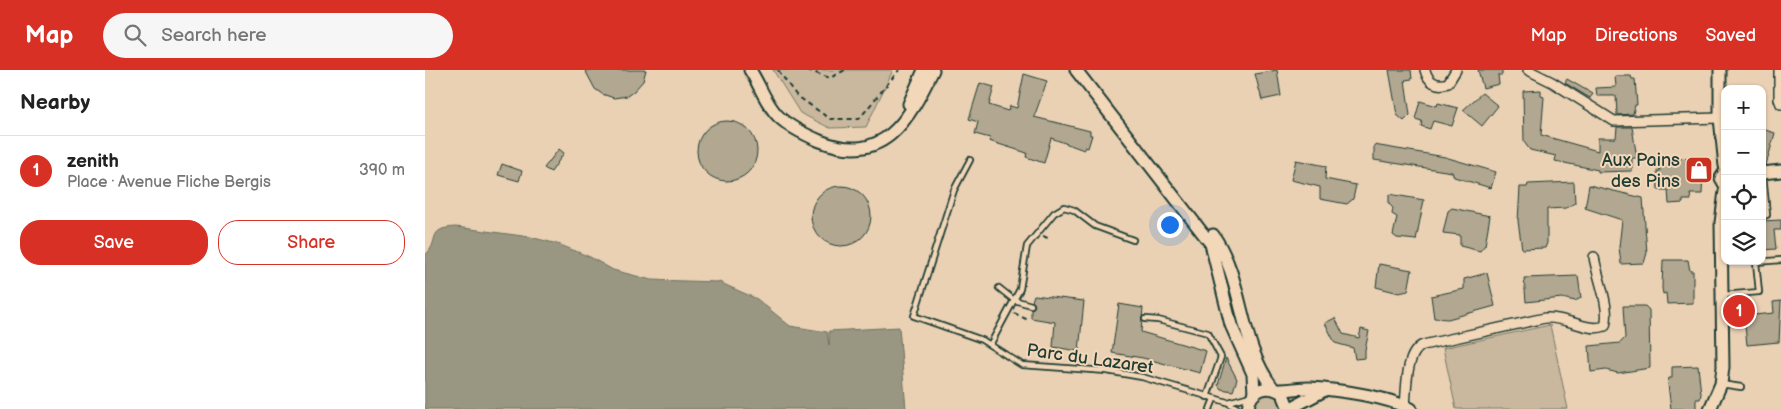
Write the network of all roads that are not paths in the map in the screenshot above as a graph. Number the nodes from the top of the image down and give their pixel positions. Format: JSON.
{"nodes":[{"id":1,"x":750,"y":70,"type":"edge"},
{"id":2,"x":923,"y":70,"type":"edge"},
{"id":3,"x":933,"y":70,"type":"edge"},
{"id":4,"x":1076,"y":70,"type":"edge"},
{"id":5,"x":1086,"y":70,"type":"edge"},
{"id":6,"x":1425,"y":70,"type":"edge"},
{"id":7,"x":1456,"y":70,"type":"edge"},
{"id":8,"x":1528,"y":70,"type":"edge"},
{"id":9,"x":1720,"y":70,"type":"edge"},
{"id":10,"x":1779,"y":70,"type":"edge"},
{"id":11,"x":1779,"y":84,"type":"edge"},
{"id":12,"x":1781,"y":104,"type":"edge"},
{"id":13,"x":1720,"y":118,"type":"junction"},
{"id":14,"x":902,"y":122,"type":"junction"},
{"id":15,"x":1721,"y":130,"type":"edge"},
{"id":16,"x":970,"y":160,"type":"dead end"},
{"id":17,"x":1781,"y":171,"type":"edge"},
{"id":18,"x":1766,"y":173,"type":"edge"},
{"id":19,"x":1723,"y":220,"type":"edge"},
{"id":20,"x":1133,"y":240,"type":"dead end"},
{"id":21,"x":1594,"y":257,"type":"dead end"},
{"id":22,"x":1781,"y":260,"type":"edge"},
{"id":23,"x":999,"y":288,"type":"dead end"},
{"id":24,"x":1723,"y":295,"type":"junction"},
{"id":25,"x":1014,"y":300,"type":"junction"},
{"id":26,"x":1031,"y":305,"type":"dead end"},
{"id":27,"x":1145,"y":319,"type":"dead end"},
{"id":28,"x":990,"y":345,"type":"junction"},
{"id":29,"x":1721,"y":384,"type":"junction"},
{"id":30,"x":1741,"y":387,"type":"dead end"},
{"id":31,"x":1276,"y":389,"type":"junction"},
{"id":32,"x":1323,"y":391,"type":"junction"},
{"id":33,"x":1253,"y":395,"type":"junction"},
{"id":34,"x":1207,"y":397,"type":"junction"},
{"id":35,"x":1214,"y":399,"type":"junction"},
{"id":36,"x":1227,"y":402,"type":"junction"},
{"id":37,"x":1408,"y":407,"type":"edge"},
{"id":38,"x":1211,"y":409,"type":"edge"},
{"id":39,"x":1239,"y":409,"type":"edge"},
{"id":40,"x":1248,"y":409,"type":"edge"},
{"id":41,"x":1289,"y":409,"type":"edge"},
{"id":42,"x":1710,"y":409,"type":"edge"}],
"edges":[{"from":1,"to":14,"type":"main road"},
{"from":2,"to":14,"type":"main road"},
{"from":3,"to":14,"type":"main road"},
{"from":4,"to":33,"type":"main road"},
{"from":5,"to":31,"type":"main road"},
{"from":6,"to":7,"type":"street"},
{"from":8,"to":13,"type":"street"},
{"from":9,"to":13,"type":"main road"},
{"from":10,"to":11,"type":"street"},
{"from":11,"to":12,"type":"street"},
{"from":13,"to":15,"type":"main road"},
{"from":16,"to":28,"type":"lane","name":"Parc du Lazaret"},
{"from":17,"to":18,"type":"main road"},
{"from":19,"to":24,"type":"main road"},
{"from":20,"to":25,"type":"lane"},
{"from":21,"to":37,"type":"street"},
{"from":22,"to":24,"type":"lane"},
{"from":23,"to":25,"type":"lane"},
{"from":24,"to":29,"type":"main road"},
{"from":25,"to":26,"type":"lane"},
{"from":25,"to":28,"type":"lane"},
{"from":27,"to":34,"type":"lane"},
{"from":28,"to":34,"type":"lane","name":"Parc du Lazaret"},
{"from":29,"to":30,"type":"lane"},
{"from":29,"to":42,"type":"main road"},
{"from":31,"to":32,"type":"main road"},
{"from":31,"to":33,"type":"main road"},
{"from":31,"to":41,"type":"main road"},
{"from":32,"to":37,"type":"main road"},
{"from":32,"to":41,"type":"main road"},
{"from":33,"to":36,"type":"lane","name":"Parc du Lazaret"},
{"from":33,"to":40,"type":"main road"},
{"from":34,"to":35,"type":"lane","name":"Parc du Lazaret"},
{"from":35,"to":36,"type":"lane","name":"Parc du Lazaret"},
{"from":35,"to":38,"type":"lane"},
{"from":36,"to":39,"type":"lane","name":"Parc du Lazaret"}]}
